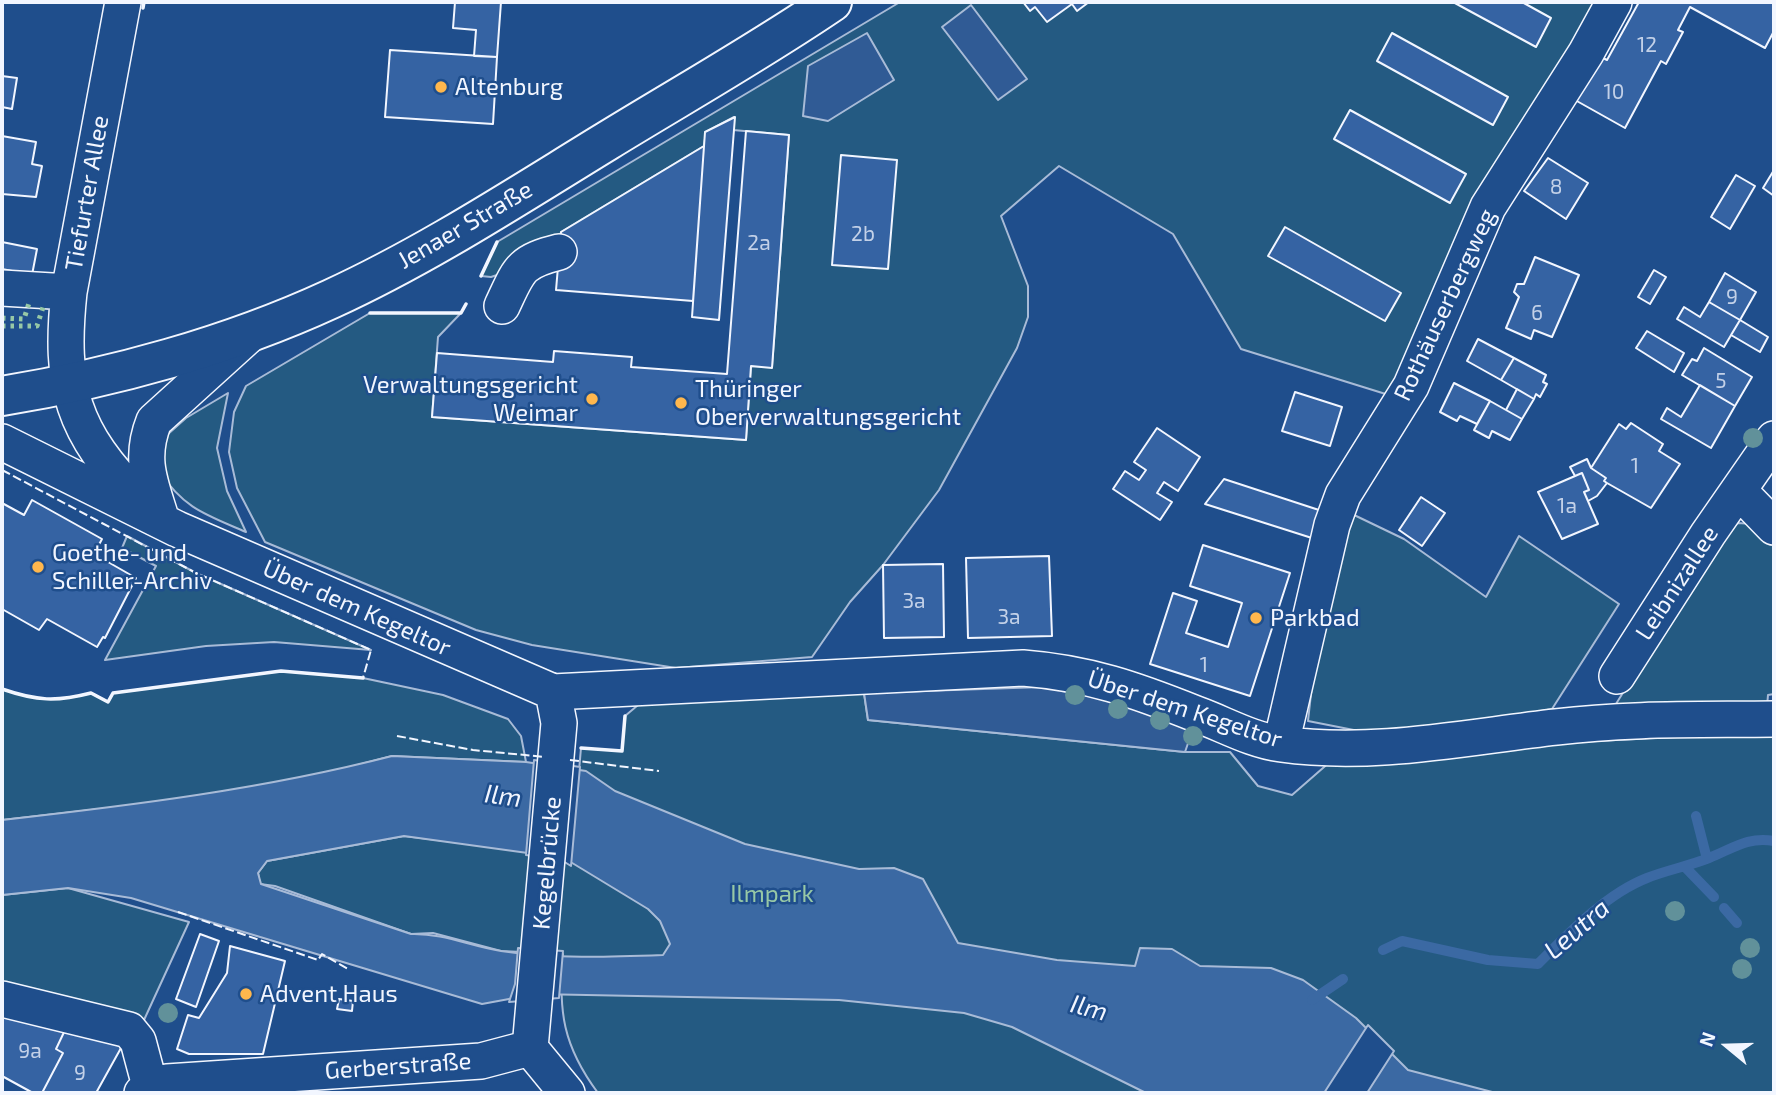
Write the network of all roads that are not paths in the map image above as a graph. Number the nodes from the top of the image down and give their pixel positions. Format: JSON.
{"nodes":[{"id":1,"x":123,"y":2,"type":"edge"},
{"id":2,"x":832,"y":2,"type":"edge"},
{"id":3,"x":1614,"y":2,"type":"edge"},
{"id":4,"x":559,"y":252,"type":"dead end"},
{"id":5,"x":2,"y":288,"type":"edge"},
{"id":6,"x":69,"y":292,"type":"junction"},
{"id":7,"x":502,"y":306,"type":"dead end"},
{"id":8,"x":254,"y":331,"type":"junction"},
{"id":9,"x":68,"y":386,"type":"junction"},
{"id":10,"x":2,"y":396,"type":"edge"},
{"id":11,"x":1774,"y":439,"type":"edge"},
{"id":12,"x":2,"y":442,"type":"edge"},
{"id":13,"x":1739,"y":491,"type":"junction"},
{"id":14,"x":162,"y":522,"type":"junction"},
{"id":15,"x":1774,"y":527,"type":"edge"},
{"id":16,"x":1617,"y":676,"type":"dead end"},
{"id":17,"x":556,"y":708,"type":"junction"},
{"id":18,"x":1774,"y":719,"type":"edge"},
{"id":19,"x":1281,"y":744,"type":"junction"},
{"id":20,"x":2,"y":999,"type":"edge"},
{"id":21,"x":530,"y":1048,"type":"junction"},
{"id":22,"x":398,"y":1079,"type":"edge"},
{"id":23,"x":146,"y":1090,"type":"edge"},
{"id":24,"x":567,"y":1093,"type":"edge"}],
"edges":[{"from":1,"to":6,"type":"street","name":"Tiefurter Allee"},
{"from":2,"to":8,"type":"main road","name":"Jenaer Straße"},
{"from":3,"to":19,"type":"street","name":"Rothäuserbergweg"},
{"from":4,"to":7,"type":"street"},
{"from":5,"to":6,"type":"street"},
{"from":6,"to":9,"type":"street","name":"Tiefurter Allee"},
{"from":8,"to":9,"type":"main road","name":"Jenaer Straße"},
{"from":8,"to":14,"type":"street"},
{"from":9,"to":10,"type":"main road","name":"Jenaer Straße"},
{"from":9,"to":14,"type":"street","name":"Über dem Kegeltor"},
{"from":11,"to":13,"type":"street","name":"Leibnizallee"},
{"from":12,"to":14,"type":"street","name":"Über dem Kegeltor"},
{"from":13,"to":15,"type":"street"},
{"from":13,"to":16,"type":"street","name":"Leibnizallee"},
{"from":14,"to":17,"type":"street","name":"Über dem Kegeltor"},
{"from":17,"to":19,"type":"street","name":"Über dem Kegeltor"},
{"from":17,"to":21,"type":"street","name":"Kegelbrücke"},
{"from":18,"to":19,"type":"street","name":"Über dem Kegeltor"},
{"from":20,"to":23,"type":"street"},
{"from":21,"to":22,"type":"street","name":"Gerberstraße"},
{"from":21,"to":24,"type":"street"},
{"from":22,"to":23,"type":"street","name":"Gerberstraße"}]}
